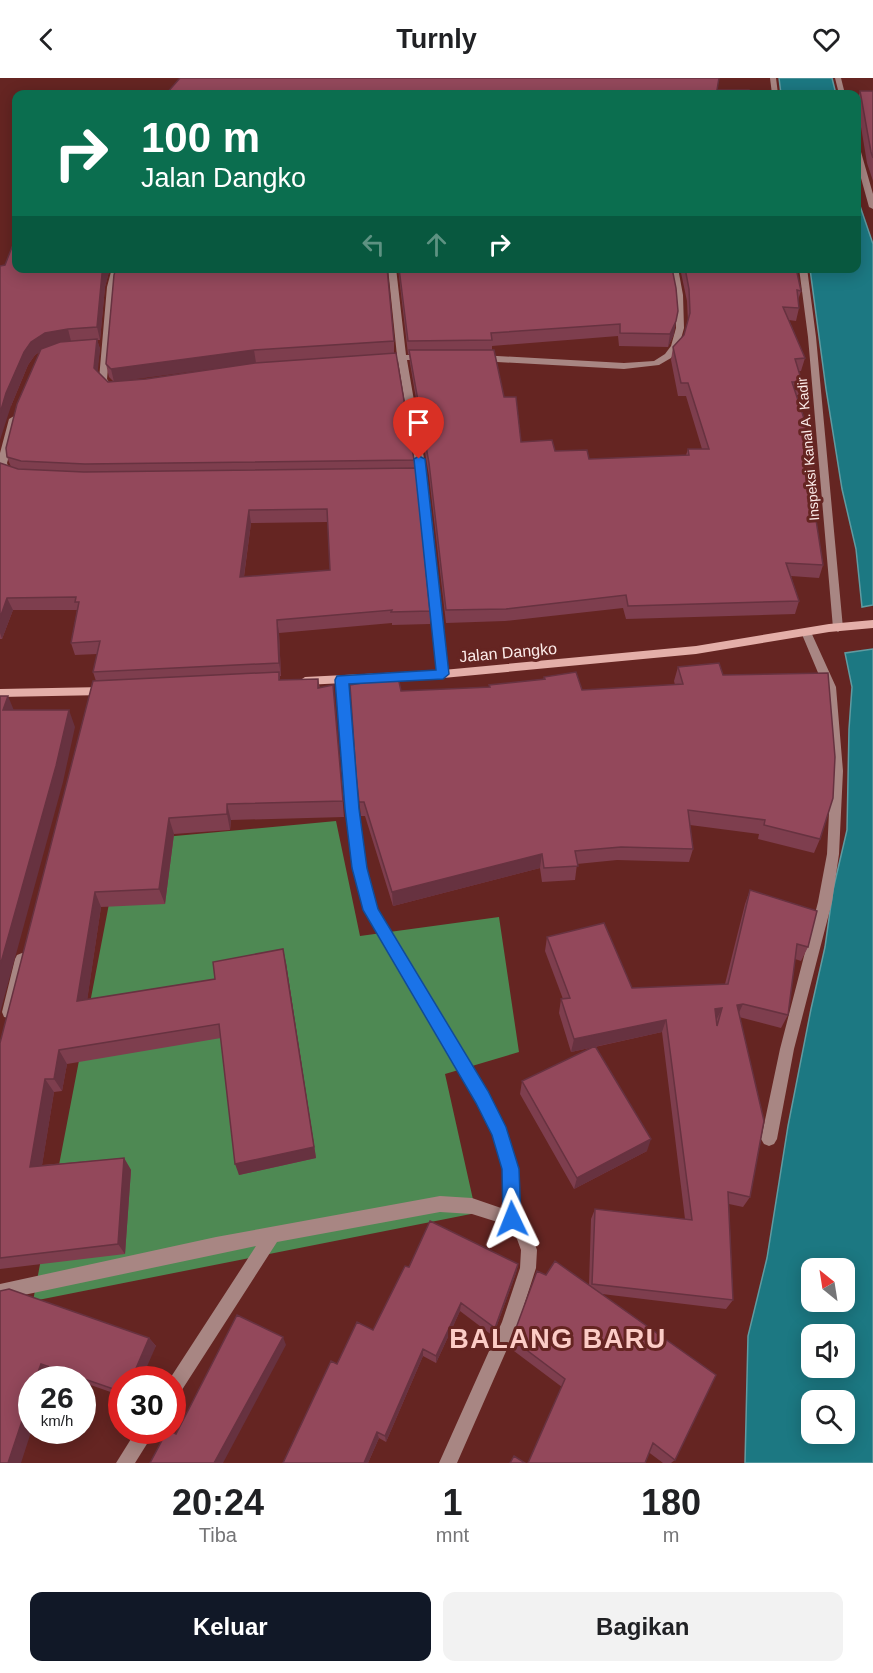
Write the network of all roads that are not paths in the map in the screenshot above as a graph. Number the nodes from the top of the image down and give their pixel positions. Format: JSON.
{"nodes":[{"id":1,"x":861,"y":164,"type":"edge"},
{"id":2,"x":873,"y":207,"type":"edge"},
{"id":3,"x":115,"y":273,"type":"edge"},
{"id":4,"x":393,"y":273,"type":"edge"},
{"id":5,"x":675,"y":273,"type":"edge"},
{"id":6,"x":804,"y":273,"type":"edge"},
{"id":7,"x":433,"y":357,"type":"edge"},
{"id":8,"x":402,"y":358,"type":"junction"},
{"id":9,"x":475,"y":358,"type":"edge"},
{"id":10,"x":372,"y":359,"type":"edge"},
{"id":11,"x":121,"y":386,"type":"edge"},
{"id":12,"x":16,"y":412,"type":"edge"},
{"id":13,"x":410,"y":476,"type":"edge"},
{"id":14,"x":422,"y":476,"type":"junction"},
{"id":15,"x":23,"y":477,"type":"edge"},
{"id":16,"x":867,"y":625,"type":"edge"},
{"id":17,"x":838,"y":628,"type":"junction"},
{"id":18,"x":806,"y":632,"type":"junction"},
{"id":19,"x":443,"y":674,"type":"junction"},
{"id":20,"x":342,"y":680,"type":"junction"},
{"id":21,"x":294,"y":682,"type":"edge"},
{"id":22,"x":116,"y":690,"type":"edge"},
{"id":23,"x":0,"y":693,"type":"edge"},
{"id":24,"x":25,"y":948,"type":"edge"},
{"id":25,"x":6,"y":1024,"type":"edge"},
{"id":26,"x":769,"y":1139,"type":"dead end"},
{"id":27,"x":512,"y":1219,"type":"junction"},
{"id":28,"x":272,"y":1235,"type":"junction"},
{"id":29,"x":0,"y":1292,"type":"edge"},
{"id":30,"x":186,"y":1368,"type":"edge"},
{"id":31,"x":137,"y":1444,"type":"edge"},
{"id":32,"x":125,"y":1463,"type":"edge"},
{"id":33,"x":448,"y":1463,"type":"edge"}],
"edges":[{"from":1,"to":2,"type":"street"},
{"from":3,"to":11,"type":"street"},
{"from":4,"to":8,"type":"street"},
{"from":5,"to":9,"type":"street"},
{"from":6,"to":17,"type":"street","name":"Inspeksi Kanal A. Kadir"},
{"from":7,"to":8,"type":"street"},
{"from":8,"to":10,"type":"street"},
{"from":8,"to":14,"type":"street"},
{"from":12,"to":15,"type":"street"},
{"from":13,"to":14,"type":"street"},
{"from":14,"to":19,"type":"street"},
{"from":16,"to":17,"type":"main road","name":"Jalan Dangko"},
{"from":17,"to":18,"type":"main road","name":"Jalan Dangko"},
{"from":18,"to":19,"type":"main road","name":"Jalan Dangko"},
{"from":18,"to":26,"type":"street"},
{"from":19,"to":20,"type":"main road","name":"Jalan Dangko"},
{"from":20,"to":21,"type":"main road","name":"Jalan Dangko"},
{"from":20,"to":27,"type":"street"},
{"from":22,"to":23,"type":"main road"},
{"from":24,"to":25,"type":"street"},
{"from":27,"to":28,"type":"street"},
{"from":27,"to":33,"type":"street"},
{"from":28,"to":29,"type":"street"},
{"from":28,"to":30,"type":"street"},
{"from":31,"to":32,"type":"street"}]}
